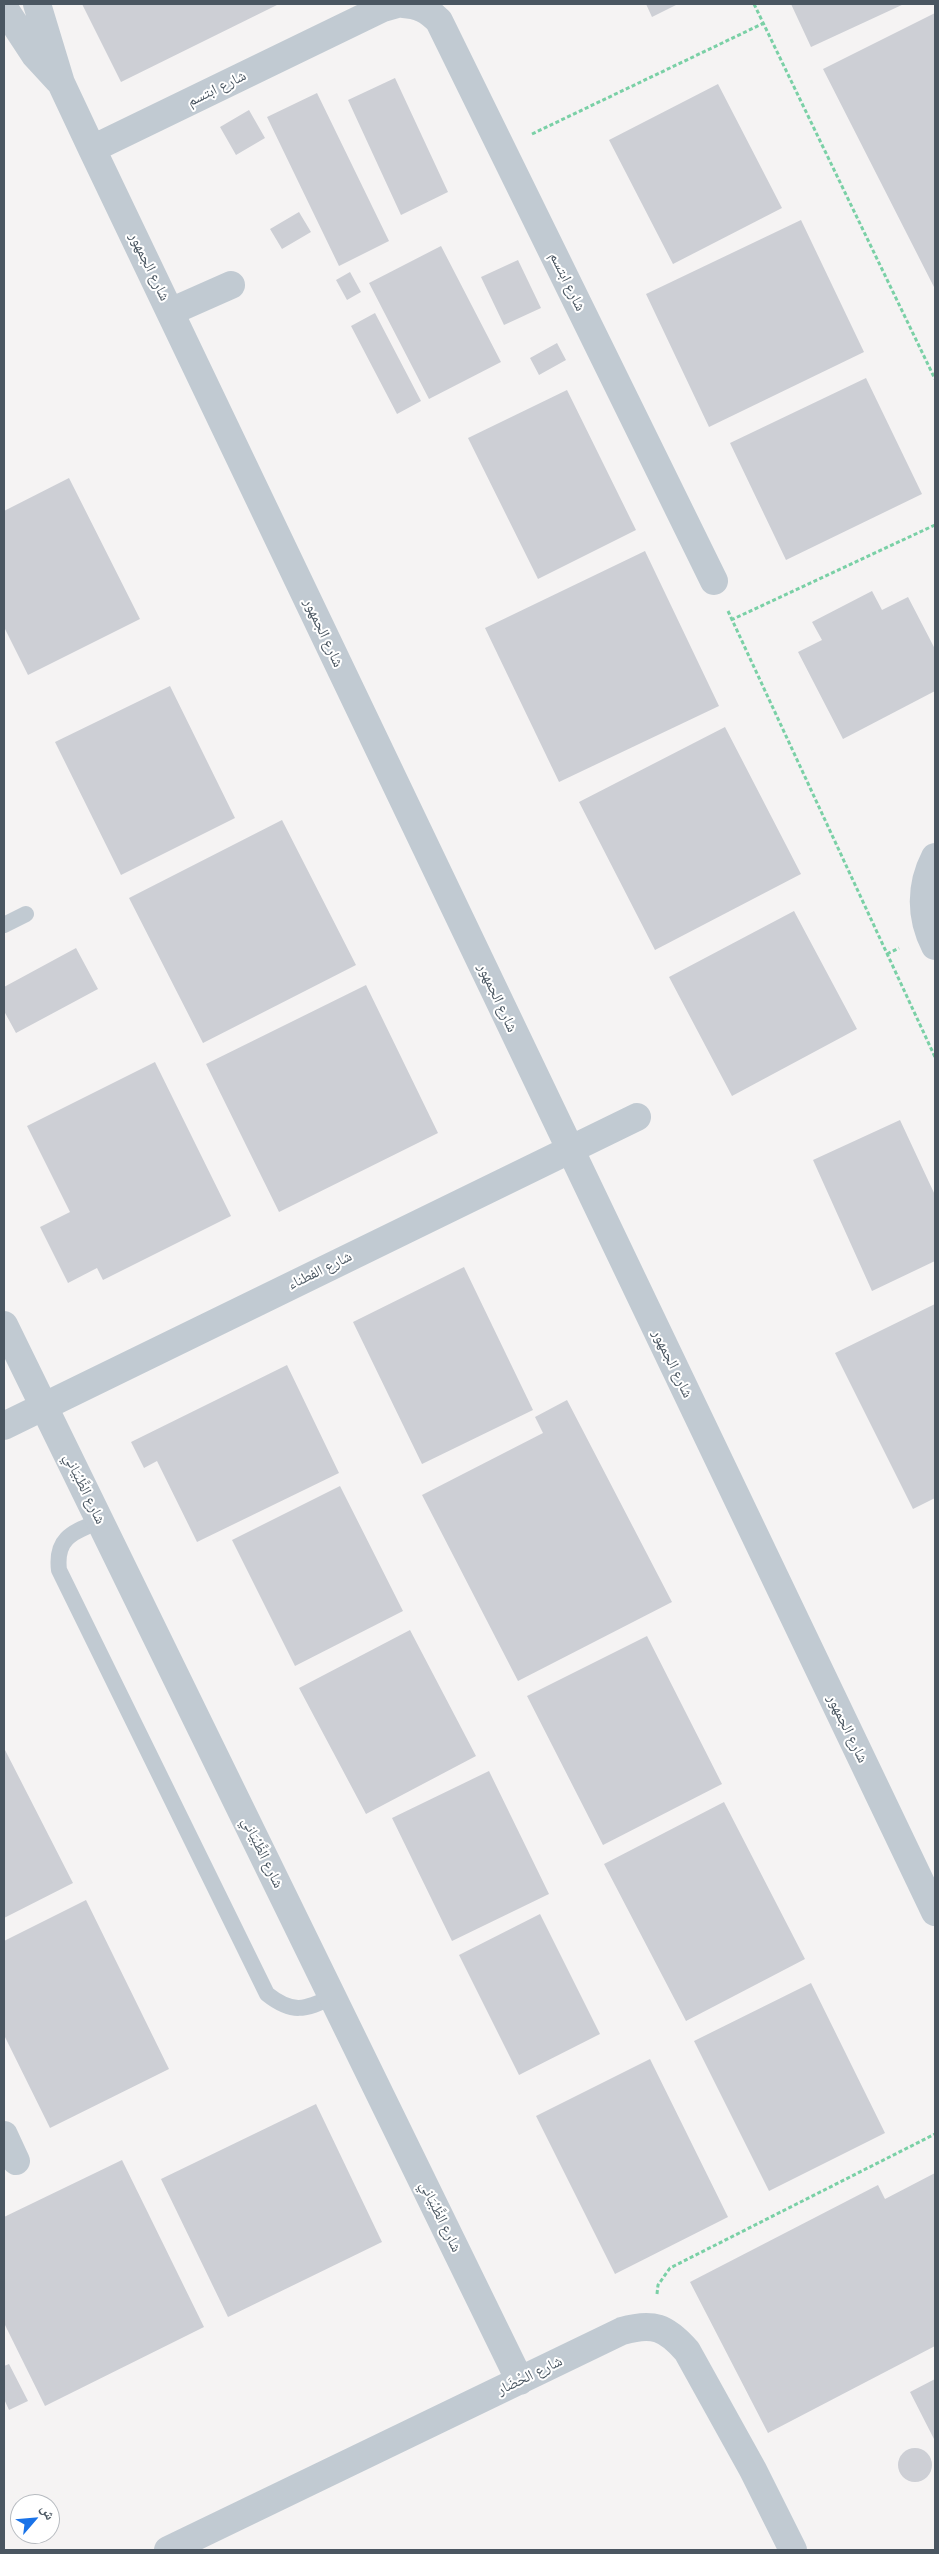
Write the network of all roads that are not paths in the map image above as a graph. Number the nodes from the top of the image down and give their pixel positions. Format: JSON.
{"nodes":[{"id":1,"x":37,"y":4,"type":"edge"},
{"id":2,"x":396,"y":4,"type":"edge"},
{"id":3,"x":403,"y":4,"type":"edge"},
{"id":4,"x":4,"y":8,"type":"edge"},
{"id":5,"x":61,"y":83,"type":"junction"},
{"id":6,"x":92,"y":149,"type":"junction"},
{"id":7,"x":231,"y":285,"type":"dead end"},
{"id":8,"x":170,"y":312,"type":"junction"},
{"id":9,"x":714,"y":581,"type":"road end"},
{"id":10,"x":935,"y":856,"type":"edge"},
{"id":11,"x":26,"y":914,"type":"dead end"},
{"id":12,"x":4,"y":926,"type":"edge"},
{"id":13,"x":935,"y":946,"type":"edge"},
{"id":14,"x":637,"y":1117,"type":"dead end"},
{"id":15,"x":569,"y":1150,"type":"junction"},
{"id":16,"x":4,"y":1325,"type":"edge"},
{"id":17,"x":44,"y":1406,"type":"junction"},
{"id":18,"x":4,"y":1426,"type":"edge"},
{"id":19,"x":100,"y":1521,"type":"junction"},
{"id":20,"x":935,"y":1912,"type":"edge"},
{"id":21,"x":332,"y":1997,"type":"junction"},
{"id":22,"x":4,"y":2135,"type":"edge"},
{"id":23,"x":16,"y":2161,"type":"dead end"},
{"id":24,"x":520,"y":2381,"type":"junction"},
{"id":25,"x":168,"y":2550,"type":"edge"},
{"id":26,"x":793,"y":2550,"type":"edge"}],
"edges":[{"from":1,"to":5,"type":"street","name":"شارع الجمهور"},
{"from":2,"to":6,"type":"street","name":"شارع ابتسم"},
{"from":3,"to":9,"type":"street","name":"شارع ابتسم"},
{"from":4,"to":5,"type":"street","name":"شارع الجمهور"},
{"from":5,"to":6,"type":"street","name":"شارع الجمهور"},
{"from":6,"to":8,"type":"street","name":"شارع الجمهور"},
{"from":7,"to":8,"type":"street"},
{"from":8,"to":15,"type":"street","name":"شارع الجمهور"},
{"from":10,"to":13,"type":"street"},
{"from":11,"to":12,"type":"lane"},
{"from":14,"to":15,"type":"street","name":"شارع الفطناء"},
{"from":15,"to":17,"type":"street","name":"شارع الفطناء"},
{"from":15,"to":20,"type":"street","name":"شارع الجمهور"},
{"from":16,"to":17,"type":"street","name":"شارع الظَّبْيَاني"},
{"from":17,"to":18,"type":"street","name":"شارع الفطناء"},
{"from":17,"to":19,"type":"street","name":"شارع الظَّبْيَاني"},
{"from":19,"to":21,"type":"street","name":"شارع الظَّبْيَاني"},
{"from":19,"to":21,"type":"lane"},
{"from":21,"to":24,"type":"street","name":"شارع الظَّبْيَاني"},
{"from":22,"to":23,"type":"street"},
{"from":24,"to":25,"type":"street","name":"شارع الحْضَار"},
{"from":24,"to":26,"type":"street","name":"شارع الحْضَار"}]}
